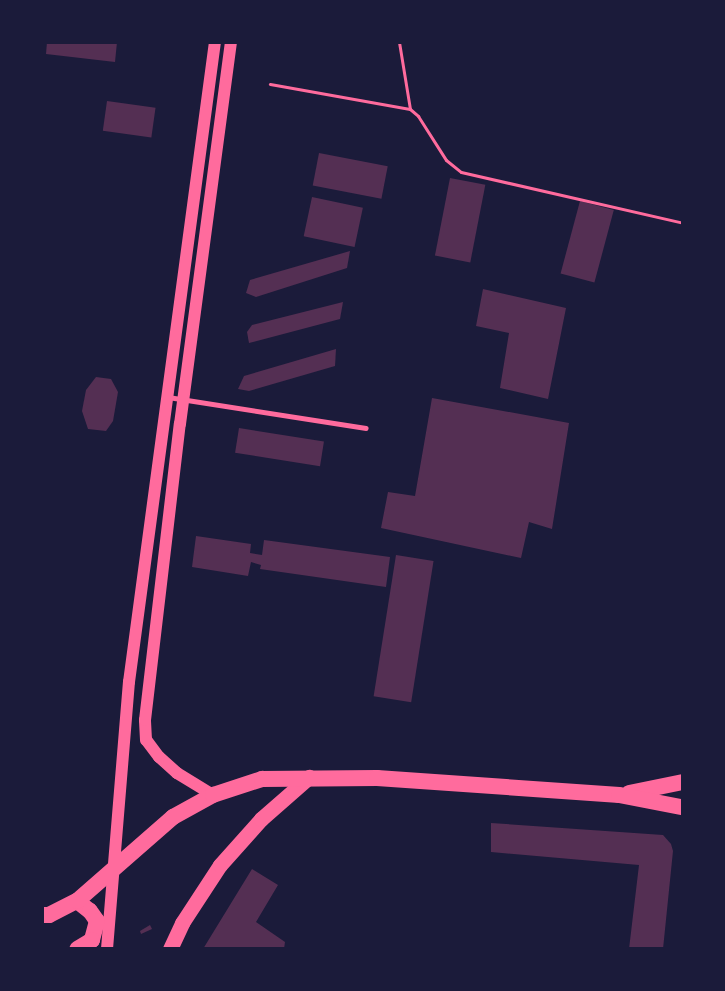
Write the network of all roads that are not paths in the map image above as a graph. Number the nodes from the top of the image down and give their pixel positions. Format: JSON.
{"nodes":[{"id":1,"x":215,"y":42,"type":"edge"},
{"id":2,"x":231,"y":42,"type":"edge"},
{"id":3,"x":168,"y":397,"type":"junction"},
{"id":4,"x":184,"y":399,"type":"junction"},
{"id":5,"x":366,"y":428,"type":"dead end"},
{"id":6,"x":309,"y":777,"type":"junction"},
{"id":7,"x":683,"y":782,"type":"edge"},
{"id":8,"x":683,"y":788,"type":"edge"},
{"id":9,"x":213,"y":795,"type":"junction"},
{"id":10,"x":619,"y":795,"type":"junction"},
{"id":11,"x":682,"y":809,"type":"edge"},
{"id":12,"x":116,"y":868,"type":"junction"},
{"id":13,"x":77,"y":901,"type":"junction"},
{"id":14,"x":42,"y":915,"type":"edge"},
{"id":15,"x":77,"y":949,"type":"edge"},
{"id":16,"x":107,"y":949,"type":"edge"},
{"id":17,"x":170,"y":949,"type":"edge"}],
"edges":[{"from":1,"to":3,"type":"main road"},
{"from":2,"to":4,"type":"main road"},
{"from":3,"to":4,"type":"lane"},
{"from":3,"to":12,"type":"main road"},
{"from":4,"to":5,"type":"lane"},
{"from":4,"to":9,"type":"main road"},
{"from":6,"to":9,"type":"highway"},
{"from":6,"to":10,"type":"highway"},
{"from":6,"to":17,"type":"main road"},
{"from":7,"to":10,"type":"highway"},
{"from":8,"to":11,"type":"highway"},
{"from":9,"to":12,"type":"highway"},
{"from":10,"to":11,"type":"highway"},
{"from":12,"to":13,"type":"highway"},
{"from":12,"to":16,"type":"main road"},
{"from":13,"to":14,"type":"highway"},
{"from":13,"to":15,"type":"highway"}]}
